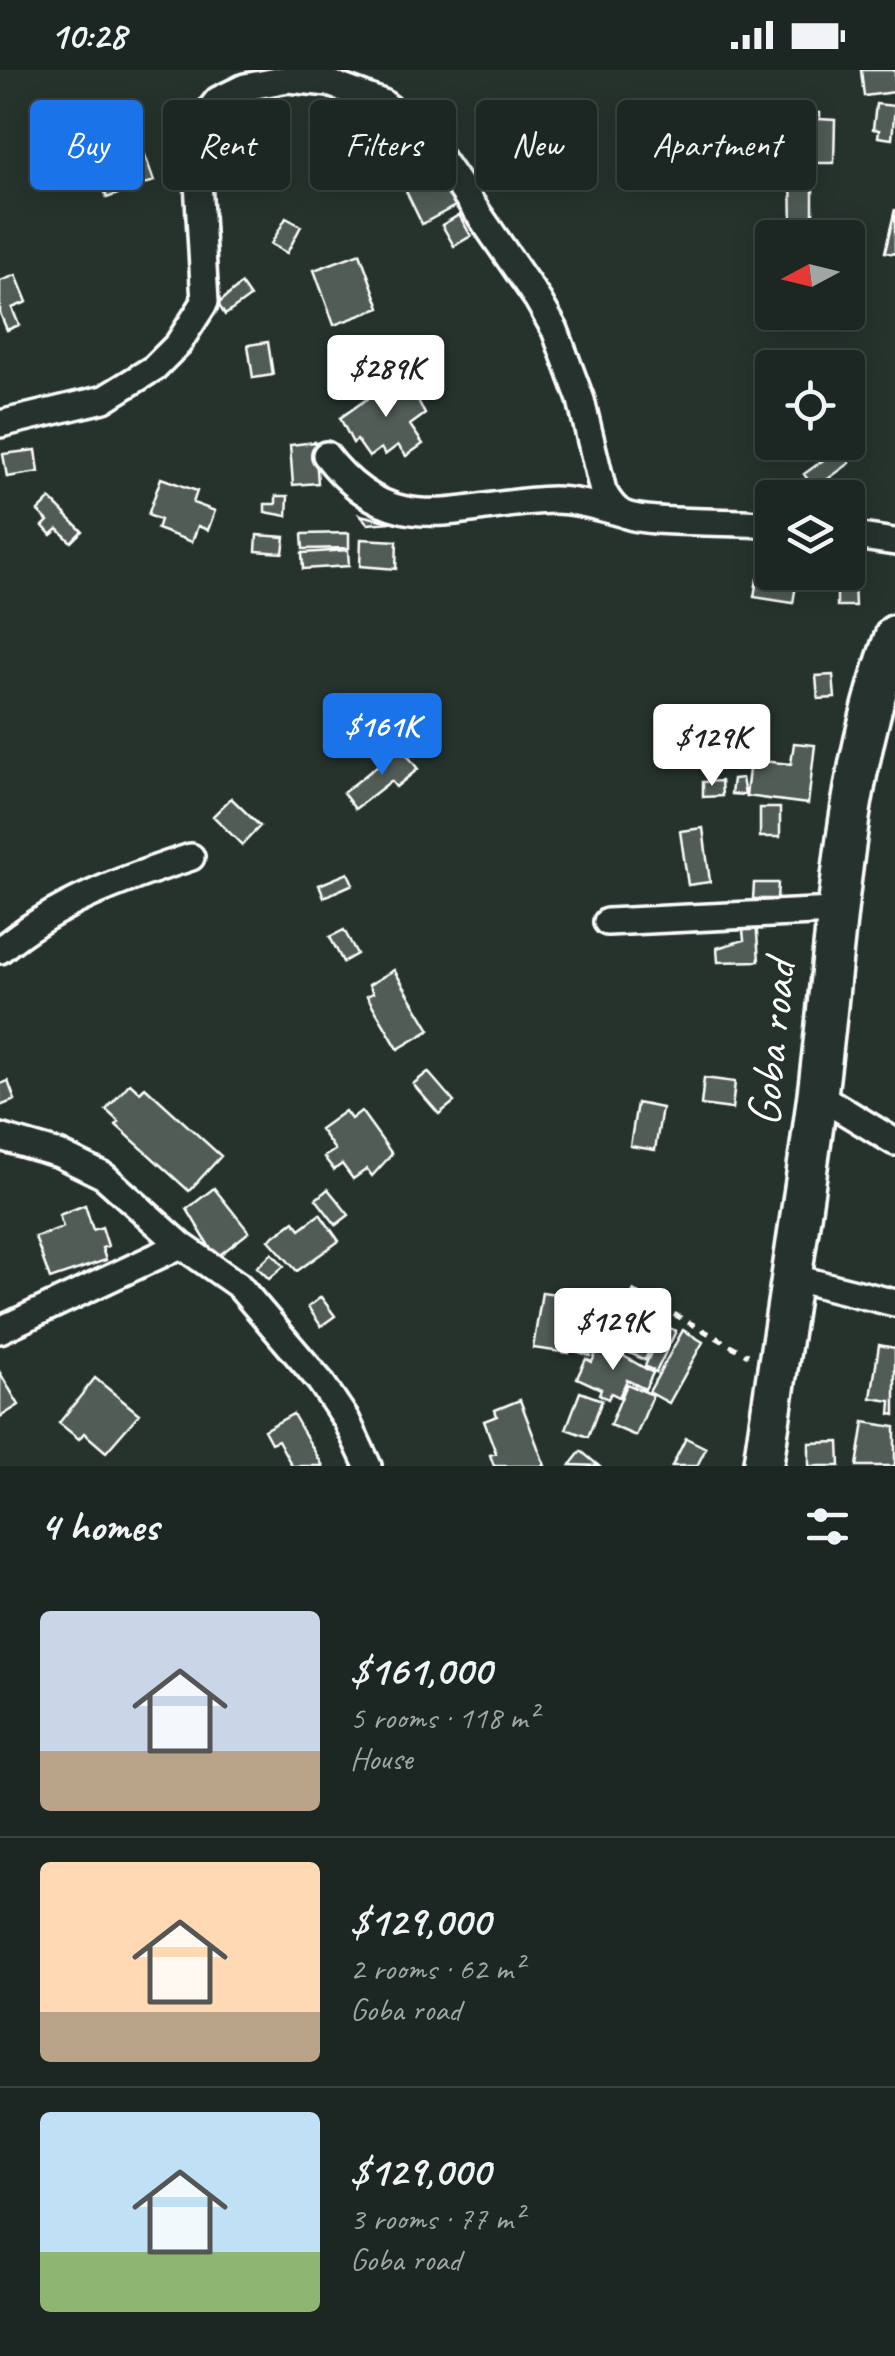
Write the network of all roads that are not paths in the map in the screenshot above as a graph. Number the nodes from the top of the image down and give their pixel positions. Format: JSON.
{"nodes":[{"id":1,"x":0,"y":424,"type":"edge"},
{"id":2,"x":326,"y":456,"type":"dead end"},
{"id":3,"x":621,"y":514,"type":"junction"},
{"id":4,"x":755,"y":524,"type":"edge"},
{"id":5,"x":865,"y":538,"type":"edge"},
{"id":6,"x":895,"y":542,"type":"edge"},
{"id":7,"x":895,"y":635,"type":"edge"},
{"id":8,"x":886,"y":685,"type":"edge"},
{"id":9,"x":192,"y":856,"type":"dead end"},
{"id":10,"x":834,"y":911,"type":"junction"},
{"id":11,"x":607,"y":922,"type":"dead end"},
{"id":12,"x":0,"y":950,"type":"edge"},
{"id":13,"x":818,"y":1095,"type":"junction"},
{"id":14,"x":0,"y":1136,"type":"edge"},
{"id":15,"x":895,"y":1142,"type":"edge"},
{"id":16,"x":180,"y":1245,"type":"junction"},
{"id":17,"x":791,"y":1277,"type":"junction"},
{"id":18,"x":895,"y":1304,"type":"edge"},
{"id":19,"x":0,"y":1330,"type":"edge"},
{"id":20,"x":368,"y":1466,"type":"edge"},
{"id":21,"x":762,"y":1466,"type":"edge"}],
"edges":[{"from":1,"to":3,"type":"street"},
{"from":2,"to":3,"type":"street"},
{"from":3,"to":4,"type":"street"},
{"from":5,"to":6,"type":"street"},
{"from":7,"to":8,"type":"street","name":"Goba road"},
{"from":8,"to":10,"type":"street","name":"Goba road"},
{"from":9,"to":12,"type":"street"},
{"from":10,"to":11,"type":"street"},
{"from":10,"to":13,"type":"street","name":"Goba road"},
{"from":13,"to":15,"type":"street"},
{"from":13,"to":17,"type":"street","name":"Goba road"},
{"from":14,"to":16,"type":"street"},
{"from":16,"to":19,"type":"street"},
{"from":16,"to":20,"type":"street"},
{"from":17,"to":18,"type":"street"},
{"from":17,"to":21,"type":"street","name":"Goba road"}]}
